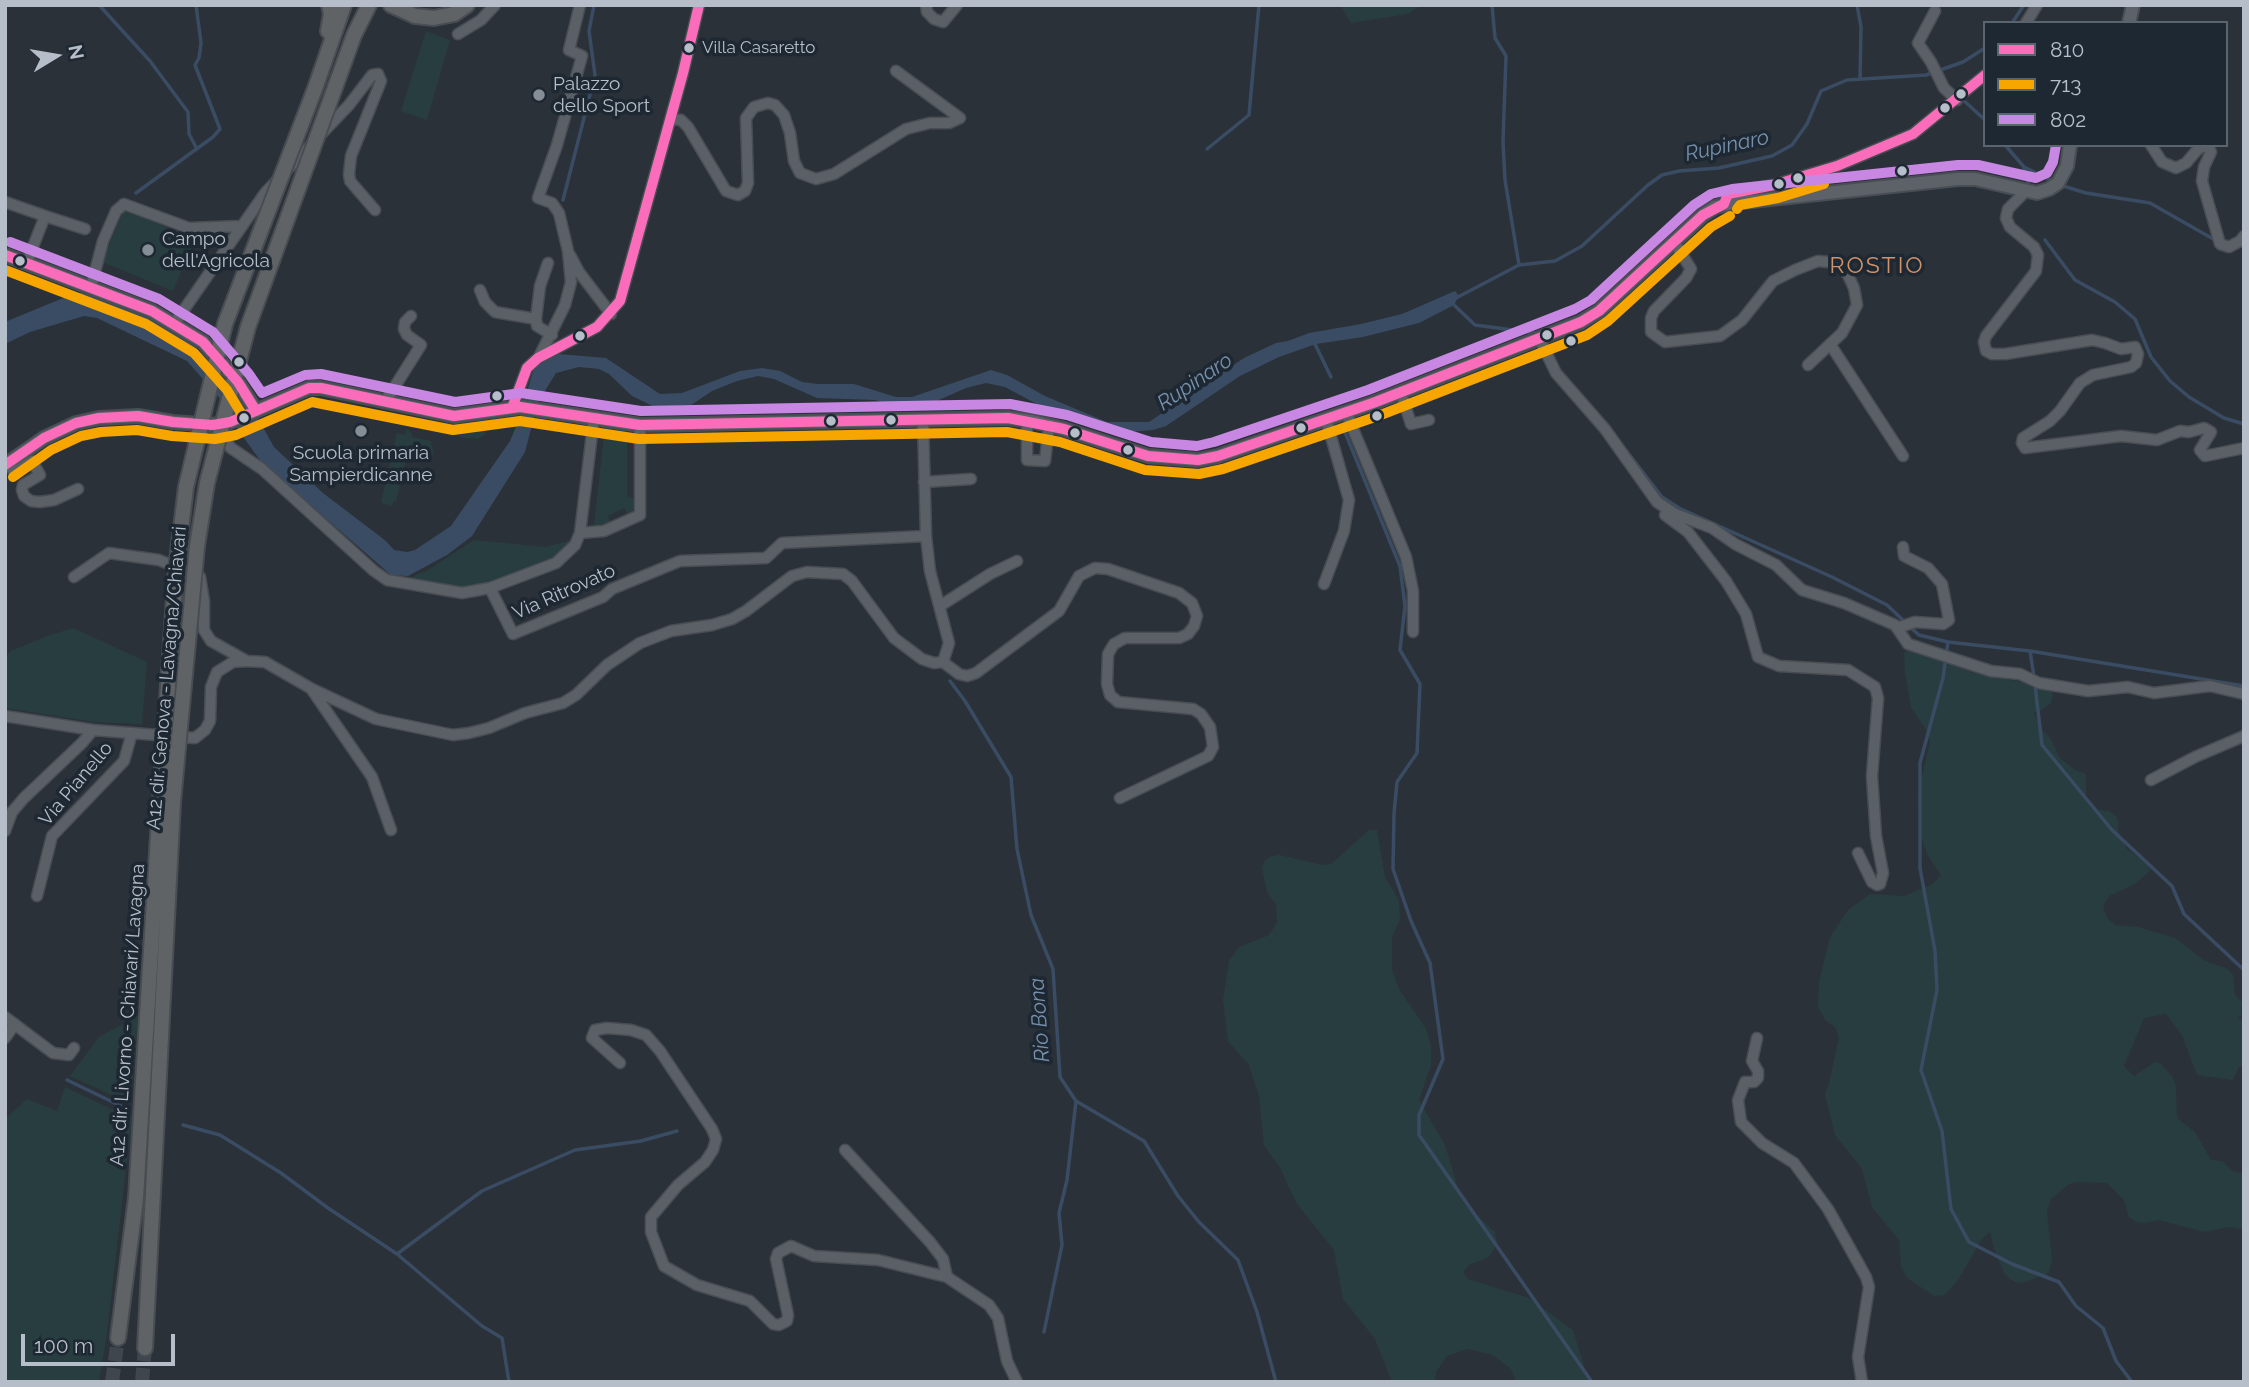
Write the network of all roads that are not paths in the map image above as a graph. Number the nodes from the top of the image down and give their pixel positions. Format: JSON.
{"nodes":[{"id":1,"x":362,"y":5,"type":"edge"},
{"id":2,"x":369,"y":5,"type":"edge"},
{"id":3,"x":391,"y":5,"type":"edge"},
{"id":4,"x":467,"y":5,"type":"edge"},
{"id":5,"x":495,"y":5,"type":"edge"},
{"id":6,"x":580,"y":5,"type":"edge"},
{"id":7,"x":699,"y":5,"type":"edge"},
{"id":8,"x":926,"y":5,"type":"edge"},
{"id":9,"x":957,"y":5,"type":"edge"},
{"id":10,"x":2037,"y":5,"type":"edge"},
{"id":11,"x":1935,"y":11,"type":"dead end"},
{"id":12,"x":335,"y":12,"type":"edge"},
{"id":13,"x":2027,"y":21,"type":"edge"},
{"id":14,"x":458,"y":34,"type":"dead end"},
{"id":15,"x":354,"y":35,"type":"junction"},
{"id":16,"x":896,"y":71,"type":"dead end"},
{"id":17,"x":1983,"y":77,"type":"edge"},
{"id":18,"x":1957,"y":100,"type":"junction"},
{"id":19,"x":671,"y":119,"type":"junction"},
{"id":20,"x":2070,"y":147,"type":"edge"},
{"id":21,"x":2152,"y":147,"type":"edge"},
{"id":22,"x":2203,"y":147,"type":"edge"},
{"id":23,"x":2208,"y":147,"type":"edge"},
{"id":24,"x":2026,"y":191,"type":"junction"},
{"id":25,"x":5,"y":202,"type":"edge"},
{"id":26,"x":1724,"y":204,"type":"junction"},
{"id":27,"x":375,"y":210,"type":"dead end"},
{"id":28,"x":45,"y":216,"type":"junction"},
{"id":29,"x":241,"y":226,"type":"junction"},
{"id":30,"x":85,"y":229,"type":"dead end"},
{"id":31,"x":2244,"y":236,"type":"edge"},
{"id":32,"x":1674,"y":242,"type":"junction"},
{"id":33,"x":568,"y":251,"type":"junction"},
{"id":34,"x":5,"y":255,"type":"edge"},
{"id":35,"x":27,"y":262,"type":"junction"},
{"id":36,"x":548,"y":263,"type":"dead end"},
{"id":37,"x":91,"y":287,"type":"junction"},
{"id":38,"x":480,"y":290,"type":"dead end"},
{"id":39,"x":611,"y":314,"type":"junction"},
{"id":40,"x":411,"y":316,"type":"dead end"},
{"id":41,"x":536,"y":320,"type":"junction"},
{"id":42,"x":174,"y":324,"type":"junction"},
{"id":43,"x":552,"y":335,"type":"junction"},
{"id":44,"x":1540,"y":340,"type":"junction"},
{"id":45,"x":1830,"y":344,"type":"junction"},
{"id":46,"x":538,"y":358,"type":"junction"},
{"id":47,"x":1808,"y":365,"type":"dead end"},
{"id":48,"x":1401,"y":393,"type":"junction"},
{"id":49,"x":385,"y":402,"type":"junction"},
{"id":50,"x":516,"y":407,"type":"junction"},
{"id":51,"x":256,"y":411,"type":"junction"},
{"id":52,"x":1346,"y":412,"type":"junction"},
{"id":53,"x":594,"y":417,"type":"junction"},
{"id":54,"x":1326,"y":419,"type":"junction"},
{"id":55,"x":923,"y":420,"type":"junction"},
{"id":56,"x":1027,"y":420,"type":"junction"},
{"id":57,"x":1429,"y":420,"type":"dead end"},
{"id":58,"x":213,"y":425,"type":"junction"},
{"id":59,"x":640,"y":425,"type":"junction"},
{"id":60,"x":1049,"y":425,"type":"junction"},
{"id":61,"x":2244,"y":448,"type":"edge"},
{"id":62,"x":1903,"y":456,"type":"dead end"},
{"id":63,"x":5,"y":465,"type":"edge"},
{"id":64,"x":971,"y":480,"type":"dead end"},
{"id":65,"x":925,"y":482,"type":"junction"},
{"id":66,"x":78,"y":489,"type":"dead end"},
{"id":67,"x":1657,"y":502,"type":"junction"},
{"id":68,"x":580,"y":533,"type":"junction"},
{"id":69,"x":926,"y":536,"type":"junction"},
{"id":70,"x":1903,"y":547,"type":"dead end"},
{"id":71,"x":1017,"y":561,"type":"dead end"},
{"id":72,"x":74,"y":577,"type":"dead end"},
{"id":73,"x":1324,"y":584,"type":"dead end"},
{"id":74,"x":491,"y":588,"type":"junction"},
{"id":75,"x":940,"y":606,"type":"junction"},
{"id":76,"x":1898,"y":628,"type":"junction"},
{"id":77,"x":1413,"y":632,"type":"dead end"},
{"id":78,"x":246,"y":661,"type":"junction"},
{"id":79,"x":943,"y":662,"type":"junction"},
{"id":80,"x":312,"y":689,"type":"junction"},
{"id":81,"x":2244,"y":694,"type":"edge"},
{"id":82,"x":5,"y":716,"type":"edge"},
{"id":83,"x":93,"y":730,"type":"junction"},
{"id":84,"x":132,"y":733,"type":"junction"},
{"id":85,"x":2244,"y":736,"type":"edge"},
{"id":86,"x":2151,"y":780,"type":"dead end"},
{"id":87,"x":1120,"y":798,"type":"dead end"},
{"id":88,"x":167,"y":802,"type":"junction"},
{"id":89,"x":391,"y":830,"type":"dead end"},
{"id":90,"x":5,"y":831,"type":"edge"},
{"id":91,"x":1858,"y":853,"type":"dead end"},
{"id":92,"x":37,"y":896,"type":"dead end"},
{"id":93,"x":5,"y":1017,"type":"edge"},
{"id":94,"x":15,"y":1024,"type":"junction"},
{"id":95,"x":5,"y":1038,"type":"edge"},
{"id":96,"x":1757,"y":1038,"type":"dead end"},
{"id":97,"x":74,"y":1048,"type":"dead end"},
{"id":98,"x":620,"y":1063,"type":"dead end"},
{"id":99,"x":845,"y":1150,"type":"dead end"},
{"id":100,"x":947,"y":1277,"type":"junction"},
{"id":101,"x":118,"y":1338,"type":"tunnel mouth"},
{"id":102,"x":145,"y":1348,"type":"tunnel mouth"},
{"id":103,"x":1017,"y":1382,"type":"edge"},
{"id":104,"x":1862,"y":1382,"type":"edge"}],
"edges":[{"from":1,"to":15,"type":"highway"},
{"from":2,"to":15,"type":"highway"},
{"from":3,"to":4,"type":"highway"},
{"from":5,"to":14,"type":"street"},
{"from":6,"to":33,"type":"street"},
{"from":7,"to":19,"type":"street"},
{"from":8,"to":9,"type":"street"},
{"from":10,"to":13,"type":"street"},
{"from":11,"to":18,"type":"street"},
{"from":12,"to":88,"type":"highway","name":"A12 dir. Livorno - Chiavari/Lavagna","bridge":true},
{"from":15,"to":88,"type":"highway","name":"A12 dir. Genova - Lavagna/Chiavari","bridge":true},
{"from":16,"to":19,"type":"street"},
{"from":17,"to":18,"type":"street"},
{"from":18,"to":26,"type":"street"},
{"from":19,"to":39,"type":"street"},
{"from":20,"to":24,"type":"main road"},
{"from":21,"to":22,"type":"street"},
{"from":23,"to":31,"type":"street"},
{"from":24,"to":26,"type":"main road"},
{"from":24,"to":61,"type":"street"},
{"from":25,"to":28,"type":"street"},
{"from":26,"to":32,"type":"main road"},
{"from":27,"to":29,"type":"street"},
{"from":28,"to":30,"type":"street"},
{"from":28,"to":35,"type":"street"},
{"from":29,"to":37,"type":"street"},
{"from":29,"to":42,"type":"street"},
{"from":32,"to":44,"type":"main road"},
{"from":32,"to":45,"type":"street"},
{"from":33,"to":39,"type":"street"},
{"from":33,"to":43,"type":"street"},
{"from":34,"to":35,"type":"main road"},
{"from":35,"to":37,"type":"main road"},
{"from":36,"to":41,"type":"street"},
{"from":37,"to":42,"type":"main road"},
{"from":38,"to":41,"type":"street"},
{"from":39,"to":46,"type":"street"},
{"from":40,"to":49,"type":"street"},
{"from":41,"to":43,"type":"street"},
{"from":42,"to":51,"type":"main road"},
{"from":43,"to":46,"type":"street"},
{"from":44,"to":48,"type":"main road"},
{"from":44,"to":67,"type":"street"},
{"from":45,"to":47,"type":"street"},
{"from":45,"to":62,"type":"street"},
{"from":46,"to":50,"type":"street"},
{"from":48,"to":52,"type":"main road"},
{"from":48,"to":57,"type":"street"},
{"from":49,"to":50,"type":"main road"},
{"from":49,"to":51,"type":"main road"},
{"from":50,"to":53,"type":"main road"},
{"from":51,"to":58,"type":"main road"},
{"from":52,"to":54,"type":"main road"},
{"from":52,"to":77,"type":"street"},
{"from":53,"to":59,"type":"main road"},
{"from":53,"to":68,"type":"street"},
{"from":54,"to":60,"type":"main road"},
{"from":54,"to":73,"type":"street"},
{"from":55,"to":56,"type":"main road"},
{"from":55,"to":59,"type":"main road"},
{"from":55,"to":65,"type":"street"},
{"from":56,"to":60,"type":"main road"},
{"from":56,"to":60,"type":"street"},
{"from":58,"to":63,"type":"main road"},
{"from":58,"to":74,"type":"street","name":"Via Ritrovato"},
{"from":59,"to":68,"type":"street"},
{"from":63,"to":66,"type":"street"},
{"from":64,"to":65,"type":"street"},
{"from":65,"to":69,"type":"street"},
{"from":67,"to":76,"type":"street"},
{"from":67,"to":91,"type":"street"},
{"from":68,"to":74,"type":"street"},
{"from":69,"to":74,"type":"street","name":"Via Ritrovato"},
{"from":69,"to":75,"type":"street"},
{"from":70,"to":76,"type":"street"},
{"from":71,"to":75,"type":"street"},
{"from":72,"to":78,"type":"street"},
{"from":75,"to":79,"type":"street"},
{"from":76,"to":81,"type":"street"},
{"from":78,"to":80,"type":"street"},
{"from":78,"to":84,"type":"street"},
{"from":79,"to":80,"type":"street"},
{"from":79,"to":87,"type":"street"},
{"from":80,"to":89,"type":"street"},
{"from":82,"to":83,"type":"street","name":"Via Pianello"},
{"from":83,"to":84,"type":"street","name":"Via Pianello"},
{"from":83,"to":90,"type":"street","name":"Via Pianello"},
{"from":84,"to":92,"type":"street","name":"Via Pianello"},
{"from":85,"to":86,"type":"street"},
{"from":88,"to":101,"type":"highway","name":"A12 dir. Livorno - Chiavari/Lavagna"},
{"from":88,"to":102,"type":"highway","name":"A12 dir. Genova - Lavagna/Chiavari"},
{"from":93,"to":94,"type":"street"},
{"from":94,"to":95,"type":"street"},
{"from":94,"to":97,"type":"street"},
{"from":96,"to":104,"type":"street"},
{"from":98,"to":100,"type":"street"},
{"from":99,"to":100,"type":"street"},
{"from":100,"to":103,"type":"street"}]}
